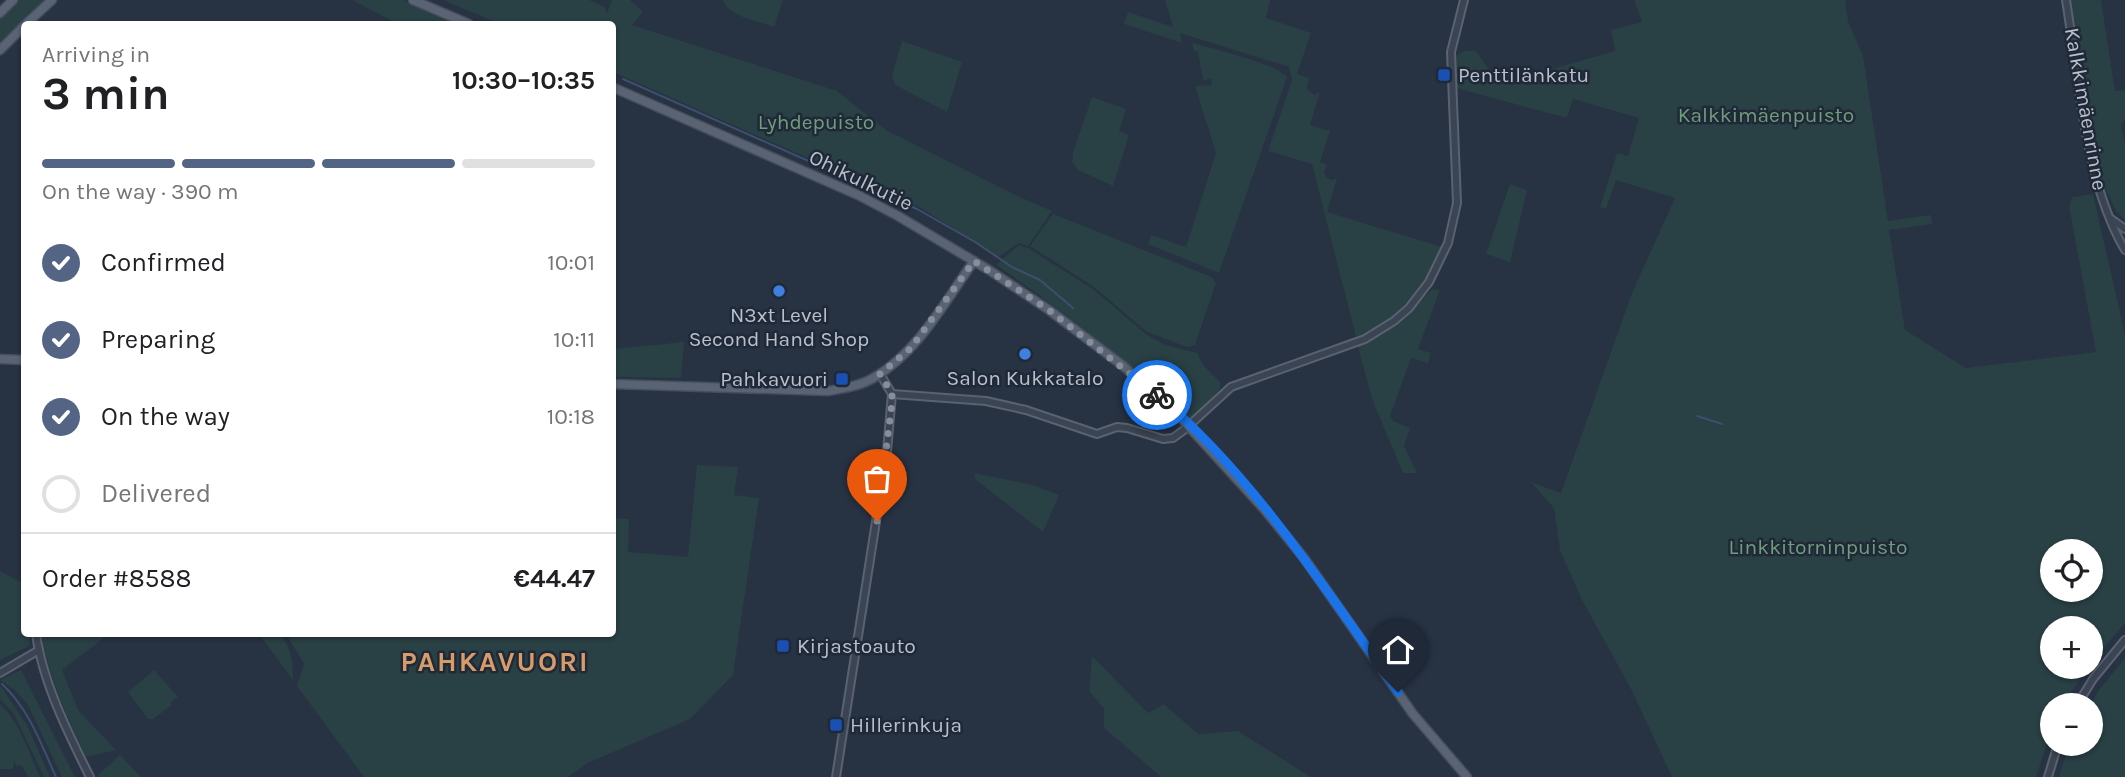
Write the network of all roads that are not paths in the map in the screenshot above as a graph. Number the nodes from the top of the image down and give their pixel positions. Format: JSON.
{"nodes":[{"id":1,"x":13,"y":0,"type":"edge"},
{"id":2,"x":52,"y":0,"type":"edge"},
{"id":3,"x":413,"y":0,"type":"edge"},
{"id":4,"x":1464,"y":0,"type":"edge"},
{"id":5,"x":2066,"y":0,"type":"edge"},
{"id":6,"x":0,"y":13,"type":"edge"},
{"id":7,"x":29,"y":21,"type":"edge"},
{"id":8,"x":462,"y":21,"type":"edge"},
{"id":9,"x":21,"y":29,"type":"edge"},
{"id":10,"x":0,"y":50,"type":"edge"},
{"id":11,"x":616,"y":89,"type":"edge"},
{"id":12,"x":2109,"y":218,"type":"junction"},
{"id":13,"x":2125,"y":229,"type":"edge"},
{"id":14,"x":2125,"y":250,"type":"edge"},
{"id":15,"x":974,"y":261,"type":"junction"},
{"id":16,"x":0,"y":359,"type":"edge"},
{"id":17,"x":21,"y":360,"type":"edge"},
{"id":18,"x":880,"y":374,"type":"junction"},
{"id":19,"x":616,"y":384,"type":"edge"},
{"id":20,"x":892,"y":394,"type":"junction"},
{"id":21,"x":1194,"y":421,"type":"dead end"},
{"id":22,"x":1184,"y":430,"type":"dead end"},
{"id":23,"x":37,"y":637,"type":"edge"},
{"id":24,"x":2125,"y":640,"type":"edge"},
{"id":25,"x":39,"y":650,"type":"junction"},
{"id":26,"x":0,"y":673,"type":"edge"},
{"id":27,"x":2084,"y":693,"type":"edge"},
{"id":28,"x":2054,"y":756,"type":"edge"},
{"id":29,"x":90,"y":777,"type":"edge"},
{"id":30,"x":836,"y":777,"type":"edge"},
{"id":31,"x":1467,"y":777,"type":"edge"},
{"id":32,"x":2048,"y":777,"type":"edge"}],
"edges":[{"from":1,"to":6,"type":"main road"},
{"from":2,"to":7,"type":"main road"},
{"from":3,"to":8,"type":"main road"},
{"from":4,"to":21,"type":"street"},
{"from":5,"to":12,"type":"street","name":"Kalkkimäenrinne"},
{"from":9,"to":10,"type":"main road"},
{"from":11,"to":15,"type":"main road","name":"Ohikulkutie"},
{"from":12,"to":13,"type":"street","name":"Kalkkimäenrinne"},
{"from":12,"to":14,"type":"street","name":"Kalkkimäenrinne"},
{"from":15,"to":18,"type":"main road"},
{"from":15,"to":31,"type":"main road","name":"Ohikulkutie"},
{"from":16,"to":17,"type":"main road"},
{"from":18,"to":19,"type":"main road"},
{"from":18,"to":20,"type":"street"},
{"from":20,"to":22,"type":"street"},
{"from":20,"to":30,"type":"street"},
{"from":23,"to":25,"type":"street"},
{"from":24,"to":27,"type":"street"},
{"from":25,"to":26,"type":"street"},
{"from":25,"to":29,"type":"street"},
{"from":28,"to":32,"type":"street"}]}
